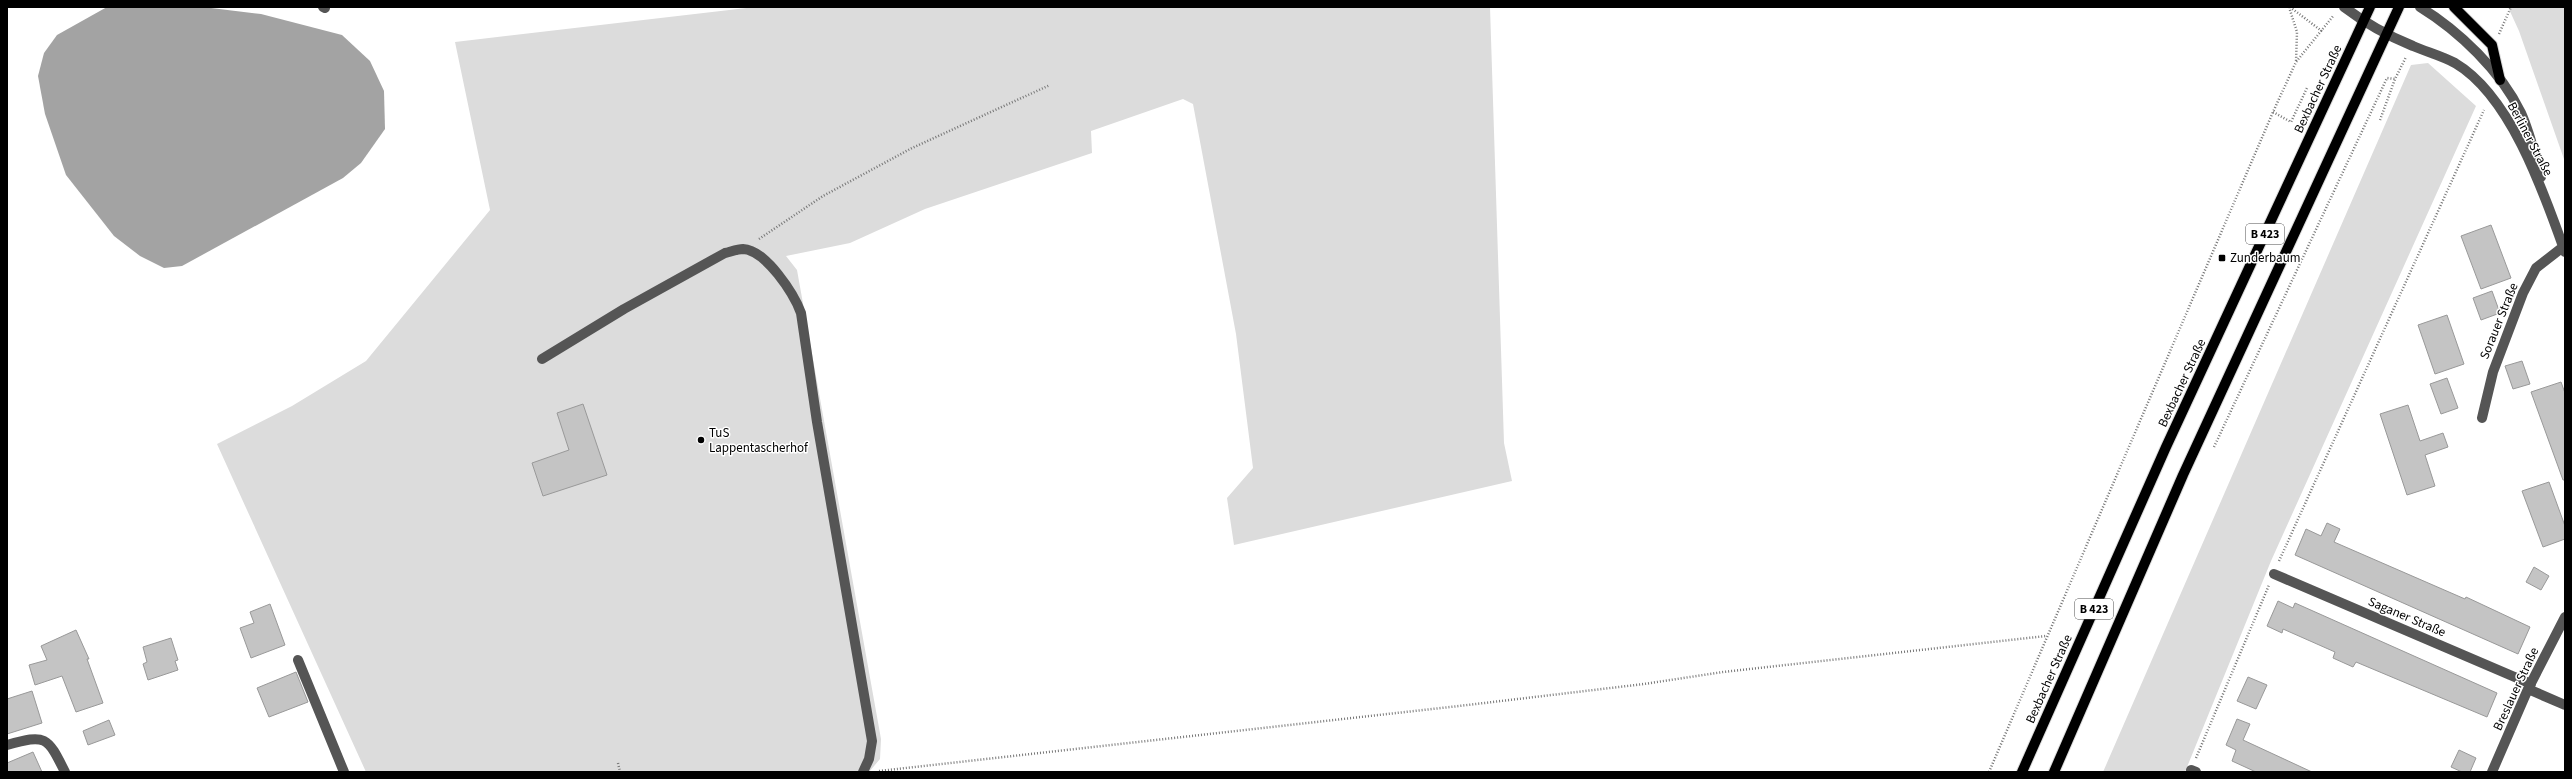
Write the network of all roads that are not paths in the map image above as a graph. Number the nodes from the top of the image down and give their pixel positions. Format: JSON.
{"nodes":[{"id":1,"x":2370,"y":7,"type":"edge"},
{"id":2,"x":2399,"y":7,"type":"edge"},
{"id":3,"x":2420,"y":7,"type":"edge"},
{"id":4,"x":2454,"y":7,"type":"edge"},
{"id":5,"x":2340,"y":10,"type":"edge"},
{"id":6,"x":2363,"y":21,"type":"junction"},
{"id":7,"x":2387,"y":34,"type":"junction"},
{"id":8,"x":2500,"y":80,"type":"junction"},
{"id":9,"x":2547,"y":200,"type":"junction"},
{"id":10,"x":2564,"y":250,"type":"edge"},
{"id":11,"x":542,"y":359,"type":"dead end"},
{"id":12,"x":2482,"y":418,"type":"dead end"},
{"id":13,"x":2274,"y":574,"type":"road end"},
{"id":14,"x":2565,"y":617,"type":"edge"},
{"id":15,"x":298,"y":660,"type":"dead end"},
{"id":16,"x":2529,"y":686,"type":"junction"},
{"id":17,"x":2565,"y":705,"type":"edge"},
{"id":18,"x":7,"y":745,"type":"edge"},
{"id":19,"x":64,"y":772,"type":"edge"},
{"id":20,"x":344,"y":772,"type":"edge"},
{"id":21,"x":863,"y":772,"type":"edge"},
{"id":22,"x":2022,"y":772,"type":"edge"},
{"id":23,"x":2054,"y":772,"type":"edge"},
{"id":24,"x":2492,"y":772,"type":"edge"}],
"edges":[{"from":1,"to":6,"type":"main road","name":"Bexbacher Straße","number":"B 423"},
{"from":2,"to":7,"type":"main road"},
{"from":3,"to":8,"type":"street","name":"Berliner Straße"},
{"from":4,"to":8,"type":"main road"},
{"from":5,"to":6,"type":"street","name":"Berliner Straße"},
{"from":6,"to":7,"type":"street","name":"Berliner Straße"},
{"from":6,"to":22,"type":"main road","name":"Bexbacher Straße","number":"B 423"},
{"from":7,"to":9,"type":"street","name":"Berliner Straße"},
{"from":7,"to":23,"type":"main road"},
{"from":8,"to":9,"type":"street","name":"Berliner Straße"},
{"from":9,"to":10,"type":"street","name":"Berliner Straße"},
{"from":10,"to":12,"type":"street","name":"Sorauer Straße"},
{"from":11,"to":21,"type":"street"},
{"from":13,"to":16,"type":"street","name":"Saganer Straße"},
{"from":14,"to":16,"type":"street","name":"Breslauer Straße"},
{"from":15,"to":20,"type":"street"},
{"from":16,"to":17,"type":"street"},
{"from":16,"to":24,"type":"street","name":"Breslauer Straße"},
{"from":18,"to":19,"type":"street"}]}
